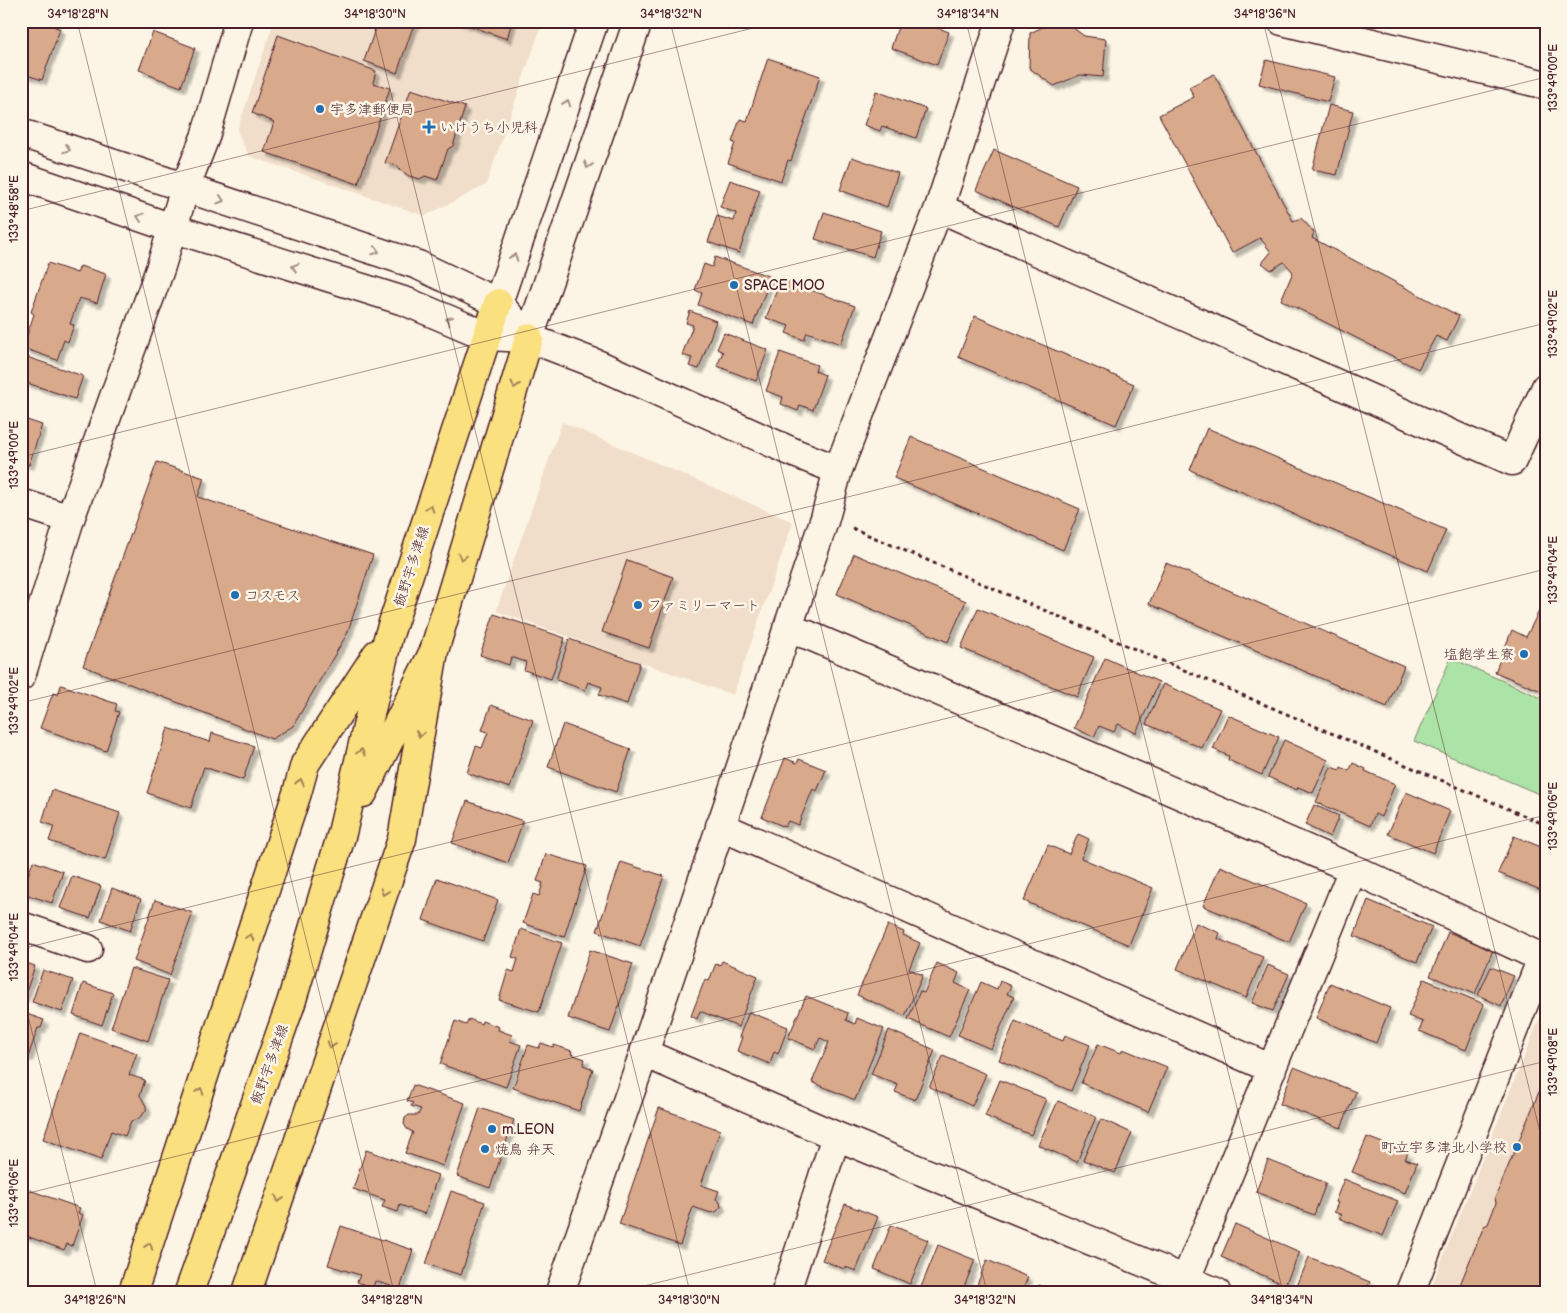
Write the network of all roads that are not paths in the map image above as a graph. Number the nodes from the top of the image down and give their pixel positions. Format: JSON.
{"nodes":[{"id":1,"x":239,"y":21,"type":"edge"},
{"id":2,"x":594,"y":21,"type":"edge"},
{"id":3,"x":638,"y":21,"type":"edge"},
{"id":4,"x":1001,"y":21,"type":"edge"},
{"id":5,"x":1282,"y":21,"type":"edge"},
{"id":6,"x":1546,"y":85,"type":"edge"},
{"id":7,"x":21,"y":133,"type":"edge"},
{"id":8,"x":21,"y":176,"type":"edge"},
{"id":9,"x":185,"y":188,"type":"junction"},
{"id":10,"x":939,"y":208,"type":"junction"},
{"id":11,"x":172,"y":228,"type":"junction"},
{"id":12,"x":498,"y":303,"type":"junction"},
{"id":13,"x":487,"y":336,"type":"junction"},
{"id":14,"x":529,"y":338,"type":"junction"},
{"id":15,"x":1546,"y":387,"type":"edge"},
{"id":16,"x":838,"y":470,"type":"junction"},
{"id":17,"x":21,"y":503,"type":"edge"},
{"id":18,"x":70,"y":519,"type":"junction"},
{"id":19,"x":787,"y":630,"type":"junction"},
{"id":20,"x":388,"y":638,"type":"junction"},
{"id":21,"x":434,"y":651,"type":"junction"},
{"id":22,"x":21,"y":676,"type":"edge"},
{"id":23,"x":720,"y":826,"type":"junction"},
{"id":24,"x":342,"y":833,"type":"junction"},
{"id":25,"x":1353,"y":869,"type":"junction"},
{"id":26,"x":21,"y":926,"type":"edge"},
{"id":27,"x":88,"y":949,"type":"dead end"},
{"id":28,"x":644,"y":1053,"type":"junction"},
{"id":29,"x":1272,"y":1069,"type":"junction"},
{"id":30,"x":836,"y":1136,"type":"junction"},
{"id":31,"x":1186,"y":1279,"type":"junction"},
{"id":32,"x":134,"y":1292,"type":"edge"},
{"id":33,"x":189,"y":1292,"type":"edge"},
{"id":34,"x":247,"y":1292,"type":"edge"},
{"id":35,"x":560,"y":1292,"type":"edge"},
{"id":36,"x":786,"y":1292,"type":"edge"},
{"id":37,"x":1216,"y":1292,"type":"edge"},
{"id":38,"x":1410,"y":1292,"type":"edge"}],
"edges":[{"from":1,"to":9,"type":"street"},
{"from":12,"to":2,"type":"street","one_way":true},
{"from":3,"to":14,"type":"street","one_way":true},
{"from":4,"to":10,"type":"street"},
{"from":5,"to":6,"type":"street"},
{"from":7,"to":9,"type":"street","one_way":true},
{"from":11,"to":8,"type":"street","one_way":true},
{"from":9,"to":11,"type":"street"},
{"from":9,"to":12,"type":"street","one_way":true},
{"from":10,"to":15,"type":"street"},
{"from":10,"to":16,"type":"street"},
{"from":13,"to":11,"type":"street","one_way":true},
{"from":11,"to":18,"type":"street"},
{"from":12,"to":13,"type":"main road","name":"飯野宇多津線"},
{"from":12,"to":14,"type":"street"},
{"from":13,"to":14,"type":"street"},
{"from":20,"to":13,"type":"main road","name":"飯野宇多津線","one_way":true},
{"from":14,"to":16,"type":"street"},
{"from":14,"to":21,"type":"main road","name":"飯野宇多津線","one_way":true},
{"from":16,"to":19,"type":"street"},
{"from":17,"to":18,"type":"street"},
{"from":18,"to":22,"type":"street"},
{"from":19,"to":23,"type":"street"},
{"from":19,"to":25,"type":"street"},
{"from":24,"to":20,"type":"main road","name":"飯野宇多津線","one_way":true},
{"from":32,"to":20,"type":"main road","one_way":true},
{"from":21,"to":24,"type":"main road","name":"飯野宇多津線"},
{"from":21,"to":34,"type":"main road","one_way":true},
{"from":23,"to":28,"type":"street"},
{"from":23,"to":29,"type":"street"},
{"from":24,"to":33,"type":"main road","name":"飯野宇多津線"},
{"from":25,"to":29,"type":"street"},
{"from":25,"to":38,"type":"street"},
{"from":26,"to":27,"type":"street"},
{"from":28,"to":30,"type":"street"},
{"from":28,"to":35,"type":"street"},
{"from":29,"to":31,"type":"street"},
{"from":30,"to":31,"type":"street"},
{"from":30,"to":36,"type":"street"},
{"from":31,"to":37,"type":"street"}]}
